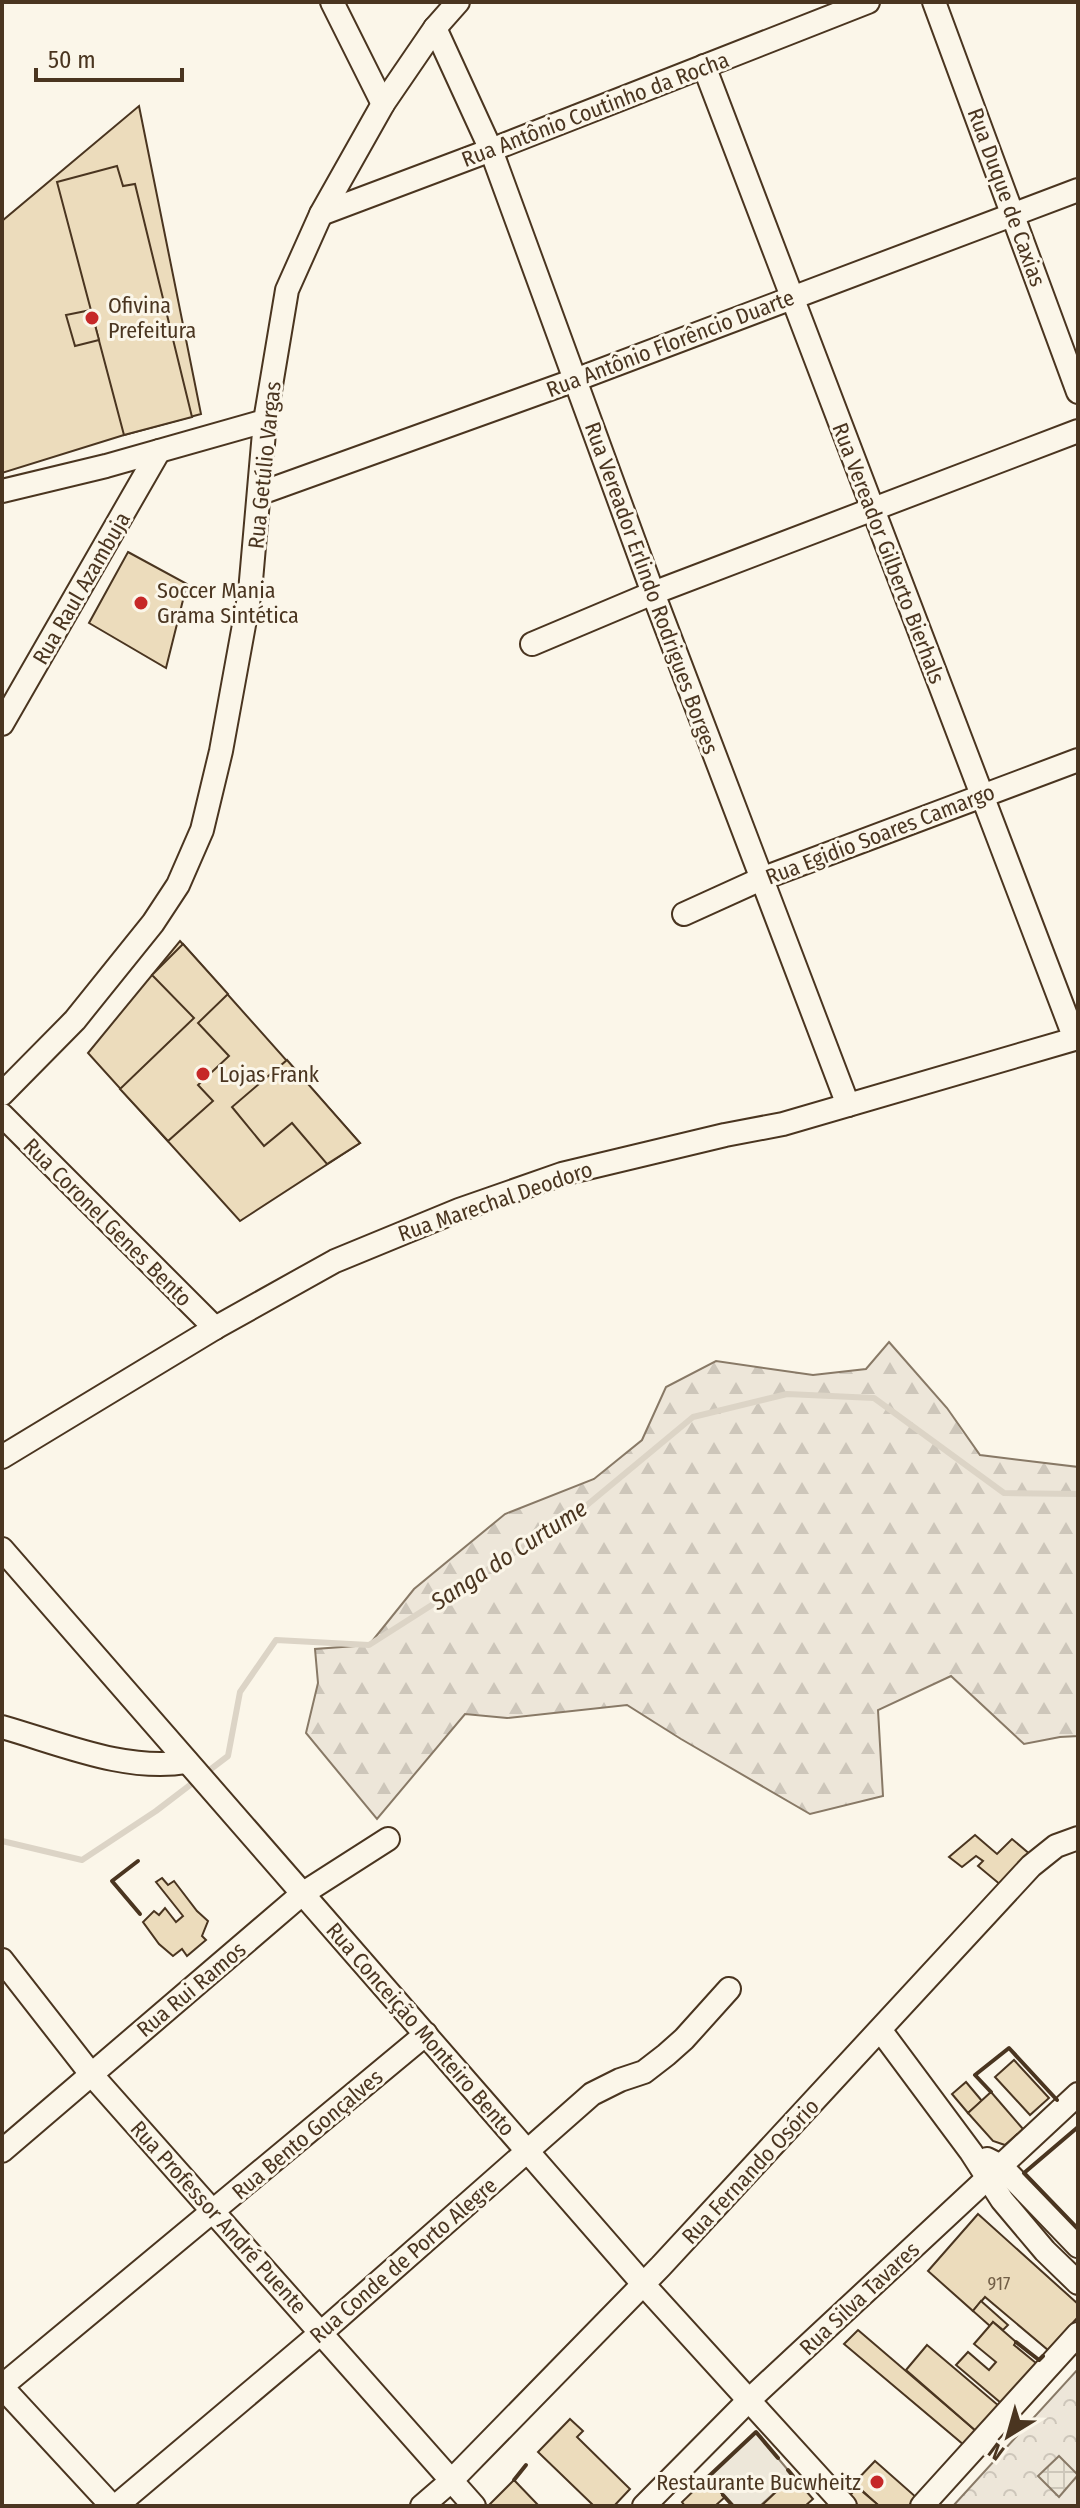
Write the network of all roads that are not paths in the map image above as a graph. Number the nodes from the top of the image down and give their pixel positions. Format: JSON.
{"nodes":[{"id":1,"x":332,"y":2,"type":"edge"},
{"id":2,"x":458,"y":2,"type":"edge"},
{"id":3,"x":868,"y":2,"type":"edge"},
{"id":4,"x":934,"y":2,"type":"edge"},
{"id":5,"x":435,"y":28,"type":"junction"},
{"id":6,"x":704,"y":66,"type":"junction"},
{"id":7,"x":383,"y":104,"type":"junction"},
{"id":8,"x":491,"y":150,"type":"junction"},
{"id":9,"x":1078,"y":190,"type":"edge"},
{"id":10,"x":321,"y":214,"type":"junction"},
{"id":11,"x":1014,"y":215,"type":"junction"},
{"id":12,"x":792,"y":297,"type":"junction"},
{"id":13,"x":575,"y":380,"type":"junction"},
{"id":14,"x":1078,"y":392,"type":"edge"},
{"id":15,"x":265,"y":421,"type":"junction"},
{"id":16,"x":1078,"y":431,"type":"edge"},
{"id":17,"x":159,"y":451,"type":"junction"},
{"id":18,"x":2,"y":491,"type":"edge"},
{"id":19,"x":261,"y":493,"type":"junction"},
{"id":20,"x":873,"y":508,"type":"junction"},
{"id":21,"x":653,"y":593,"type":"junction"},
{"id":22,"x":532,"y":644,"type":"dead end"},
{"id":23,"x":2,"y":724,"type":"edge"},
{"id":24,"x":1078,"y":760,"type":"edge"},
{"id":25,"x":981,"y":796,"type":"junction"},
{"id":26,"x":761,"y":879,"type":"junction"},
{"id":27,"x":684,"y":914,"type":"dead end"},
{"id":28,"x":1077,"y":1039,"type":"edge"},
{"id":29,"x":2,"y":1094,"type":"edge"},
{"id":30,"x":848,"y":1105,"type":"junction"},
{"id":31,"x":2,"y":1115,"type":"edge"},
{"id":32,"x":215,"y":1328,"type":"junction"},
{"id":33,"x":2,"y":1457,"type":"edge"},
{"id":34,"x":2,"y":1549,"type":"edge"},
{"id":35,"x":2,"y":1727,"type":"edge"},
{"id":36,"x":190,"y":1765,"type":"junction"},
{"id":37,"x":1078,"y":1838,"type":"edge"},
{"id":38,"x":388,"y":1839,"type":"dead end"},
{"id":39,"x":302,"y":1894,"type":"junction"},
{"id":40,"x":2,"y":1960,"type":"edge"},
{"id":41,"x":729,"y":1989,"type":"dead end"},
{"id":42,"x":881,"y":2031,"type":"junction"},
{"id":43,"x":426,"y":2034,"type":"junction"},
{"id":44,"x":91,"y":2074,"type":"junction"},
{"id":45,"x":1078,"y":2094,"type":"edge"},
{"id":46,"x":528,"y":2150,"type":"junction"},
{"id":47,"x":2,"y":2151,"type":"edge"},
{"id":48,"x":994,"y":2172,"type":"junction"},
{"id":49,"x":213,"y":2212,"type":"junction"},
{"id":50,"x":1071,"y":2239,"type":"edge"},
{"id":51,"x":1045,"y":2251,"type":"junction"},
{"id":52,"x":1078,"y":2283,"type":"edge"},
{"id":53,"x":644,"y":2285,"type":"junction"},
{"id":54,"x":322,"y":2332,"type":"junction"},
{"id":55,"x":1078,"y":2334,"type":"edge"},
{"id":56,"x":2,"y":2386,"type":"edge"},
{"id":57,"x":748,"y":2401,"type":"junction"},
{"id":58,"x":451,"y":2481,"type":"junction"},
{"id":59,"x":114,"y":2506,"type":"edge"},
{"id":60,"x":422,"y":2506,"type":"edge"},
{"id":61,"x":474,"y":2506,"type":"edge"},
{"id":62,"x":644,"y":2506,"type":"edge"},
{"id":63,"x":845,"y":2506,"type":"edge"},
{"id":64,"x":922,"y":2506,"type":"edge"}],
"edges":[{"from":1,"to":7,"type":"street"},
{"from":2,"to":5,"type":"street","name":"Rua Getúlio Vargas"},
{"from":3,"to":6,"type":"street","name":"Rua Antônio Coutinho da Rocha"},
{"from":4,"to":11,"type":"street","name":"Rua Duque de Caxias"},
{"from":5,"to":7,"type":"street","name":"Rua Getúlio Vargas"},
{"from":5,"to":8,"type":"street","name":"Rua Vereador Erlindo Rodrigues Borges"},
{"from":6,"to":8,"type":"street","name":"Rua Antônio Coutinho da Rocha"},
{"from":6,"to":12,"type":"street","name":"Rua Vereador Gilberto Bierhals"},
{"from":7,"to":10,"type":"street","name":"Rua Getúlio Vargas"},
{"from":8,"to":10,"type":"street","name":"Rua Antônio Coutinho da Rocha"},
{"from":8,"to":13,"type":"street","name":"Rua Vereador Erlindo Rodrigues Borges"},
{"from":9,"to":11,"type":"street","name":"Rua Antônio Florêncio Duarte"},
{"from":10,"to":15,"type":"street","name":"Rua Getúlio Vargas"},
{"from":11,"to":12,"type":"street","name":"Rua Antônio Florêncio Duarte"},
{"from":11,"to":14,"type":"street","name":"Rua Duque de Caxias"},
{"from":12,"to":13,"type":"street","name":"Rua Antônio Florêncio Duarte"},
{"from":12,"to":20,"type":"street","name":"Rua Vereador Gilberto Bierhals"},
{"from":13,"to":19,"type":"street","name":"Rua Antônio Florêncio Duarte"},
{"from":13,"to":21,"type":"street","name":"Rua Vereador Erlindo Rodrigues Borges"},
{"from":15,"to":17,"type":"street"},
{"from":15,"to":19,"type":"street","name":"Rua Getúlio Vargas"},
{"from":16,"to":20,"type":"street"},
{"from":17,"to":18,"type":"street"},
{"from":17,"to":23,"type":"street","name":"Rua Raul Azambuja"},
{"from":19,"to":29,"type":"street","name":"Rua Getúlio Vargas"},
{"from":20,"to":21,"type":"street"},
{"from":20,"to":25,"type":"street","name":"Rua Vereador Gilberto Bierhals"},
{"from":21,"to":22,"type":"street"},
{"from":21,"to":26,"type":"street","name":"Rua Vereador Erlindo Rodrigues Borges"},
{"from":24,"to":25,"type":"street","name":"Rua Egidio Soares Camargo"},
{"from":25,"to":26,"type":"street","name":"Rua Egidio Soares Camargo"},
{"from":25,"to":28,"type":"street","name":"Rua Vereador Gilberto Bierhals"},
{"from":26,"to":27,"type":"street","name":"Rua Egidio Soares Camargo"},
{"from":26,"to":30,"type":"street","name":"Rua Vereador Erlindo Rodrigues Borges"},
{"from":28,"to":30,"type":"street","name":"Rua Marechal Deodoro"},
{"from":30,"to":32,"type":"street","name":"Rua Marechal Deodoro"},
{"from":31,"to":32,"type":"street","name":"Rua Coronel Genes Bento"},
{"from":32,"to":33,"type":"street","name":"Rua Marechal Deodoro"},
{"from":34,"to":36,"type":"street","name":"Rua Conceição Monteiro Bento"},
{"from":35,"to":36,"type":"street"},
{"from":36,"to":39,"type":"street","name":"Rua Conceição Monteiro Bento"},
{"from":37,"to":42,"type":"street","name":"Rua Fernando Osório"},
{"from":38,"to":39,"type":"street","name":"Rua Rui Ramos"},
{"from":39,"to":43,"type":"street","name":"Rua Conceição Monteiro Bento"},
{"from":39,"to":44,"type":"street","name":"Rua Rui Ramos"},
{"from":40,"to":44,"type":"street","name":"Rua Professor André Puente"},
{"from":41,"to":46,"type":"street","name":"Rua Conde de Porto Alegre"},
{"from":42,"to":48,"type":"street"},
{"from":42,"to":53,"type":"street","name":"Rua Fernando Osório"},
{"from":43,"to":46,"type":"street","name":"Rua Conceição Monteiro Bento"},
{"from":43,"to":49,"type":"street","name":"Rua Bento Gonçalves"},
{"from":44,"to":47,"type":"street","name":"Rua Rui Ramos"},
{"from":44,"to":49,"type":"street","name":"Rua Professor André Puente"},
{"from":45,"to":48,"type":"street","name":"Rua Silva Tavares"},
{"from":46,"to":53,"type":"street","name":"Rua Conceição Monteiro Bento"},
{"from":46,"to":54,"type":"street","name":"Rua Conde de Porto Alegre"},
{"from":48,"to":50,"type":"street"},
{"from":48,"to":51,"type":"street"},
{"from":48,"to":57,"type":"street","name":"Rua Silva Tavares"},
{"from":49,"to":54,"type":"street","name":"Rua Professor André Puente"},
{"from":49,"to":56,"type":"street","name":"Rua Bento Gonçalves"},
{"from":50,"to":51,"type":"street"},
{"from":51,"to":52,"type":"street"},
{"from":53,"to":57,"type":"street","name":"Rua Conceição Monteiro Bento"},
{"from":53,"to":58,"type":"street","name":"Rua Fernando Osório"},
{"from":54,"to":58,"type":"street","name":"Rua Professor André Puente"},
{"from":54,"to":59,"type":"street","name":"Rua Conde de Porto Alegre"},
{"from":55,"to":64,"type":"street"},
{"from":56,"to":59,"type":"street"},
{"from":57,"to":62,"type":"street","name":"Rua Silva Tavares"},
{"from":57,"to":63,"type":"street","name":"Rua Conceição Monteiro Bento"},
{"from":58,"to":60,"type":"street","name":"Rua Fernando Osório"},
{"from":58,"to":61,"type":"street","name":"Rua Professor André Puente"}]}
